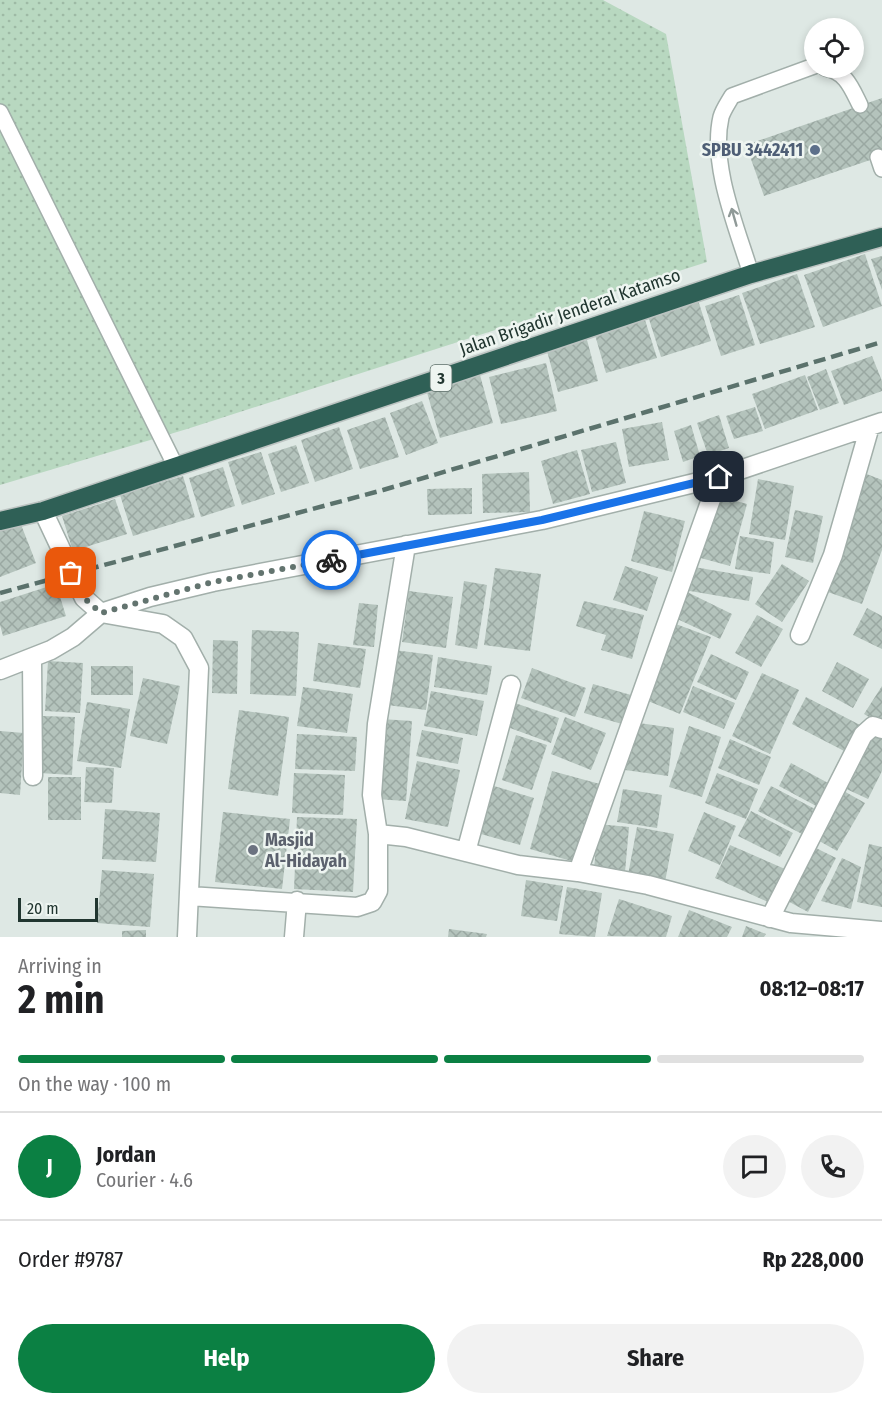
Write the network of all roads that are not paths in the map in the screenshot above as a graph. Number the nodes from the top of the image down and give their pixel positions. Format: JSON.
{"nodes":[{"id":1,"x":804,"y":70,"type":"edge"},
{"id":2,"x":845,"y":78,"type":"edge"},
{"id":3,"x":860,"y":105,"type":"dead end"},
{"id":4,"x":0,"y":112,"type":"edge"},
{"id":5,"x":882,"y":237,"type":"edge"},
{"id":6,"x":751,"y":274,"type":"junction"},
{"id":7,"x":876,"y":424,"type":"edge"},
{"id":8,"x":176,"y":467,"type":"junction"},
{"id":9,"x":719,"y":477,"type":"junction"},
{"id":10,"x":43,"y":511,"type":"junction"},
{"id":11,"x":0,"y":521,"type":"edge"},
{"id":12,"x":406,"y":546,"type":"junction"},
{"id":13,"x":101,"y":613,"type":"junction"},
{"id":14,"x":800,"y":635,"type":"dead end"},
{"id":15,"x":32,"y":660,"type":"junction"},
{"id":16,"x":0,"y":670,"type":"edge"},
{"id":17,"x":511,"y":685,"type":"dead end"},
{"id":18,"x":879,"y":728,"type":"edge"},
{"id":19,"x":33,"y":776,"type":"dead end"},
{"id":20,"x":378,"y":834,"type":"junction"},
{"id":21,"x":466,"y":852,"type":"junction"},
{"id":22,"x":578,"y":872,"type":"junction"},
{"id":23,"x":189,"y":896,"type":"junction"},
{"id":24,"x":297,"y":901,"type":"junction"},
{"id":25,"x":770,"y":918,"type":"junction"},
{"id":26,"x":882,"y":931,"type":"edge"},
{"id":27,"x":187,"y":937,"type":"edge"},
{"id":28,"x":294,"y":937,"type":"edge"}],
"edges":[{"from":6,"to":1,"type":"lane","one_way":true},
{"from":2,"to":3,"type":"lane"},
{"from":4,"to":8,"type":"lane"},
{"from":5,"to":6,"type":"highway","name":"Jalan Brigadir Jenderal Katamso","number":"3"},
{"from":6,"to":8,"type":"highway","name":"Jalan Brigadir Jenderal Katamso","number":"3"},
{"from":7,"to":9,"type":"street"},
{"from":7,"to":14,"type":"street"},
{"from":8,"to":10,"type":"highway","name":"Jalan Brigadir Jenderal Katamso","number":"3"},
{"from":9,"to":12,"type":"street"},
{"from":9,"to":22,"type":"street"},
{"from":10,"to":11,"type":"highway","name":"Jalan Brigadir Jenderal Katamso","number":"3"},
{"from":10,"to":13,"type":"street"},
{"from":12,"to":13,"type":"street"},
{"from":12,"to":20,"type":"street"},
{"from":13,"to":15,"type":"street"},
{"from":13,"to":23,"type":"street"},
{"from":15,"to":16,"type":"street"},
{"from":15,"to":19,"type":"street"},
{"from":17,"to":21,"type":"street"},
{"from":18,"to":25,"type":"street"},
{"from":20,"to":21,"type":"street"},
{"from":20,"to":24,"type":"street"},
{"from":21,"to":22,"type":"street"},
{"from":22,"to":25,"type":"street"},
{"from":23,"to":24,"type":"street"},
{"from":23,"to":27,"type":"street"},
{"from":24,"to":28,"type":"street"},
{"from":25,"to":26,"type":"street"}]}
